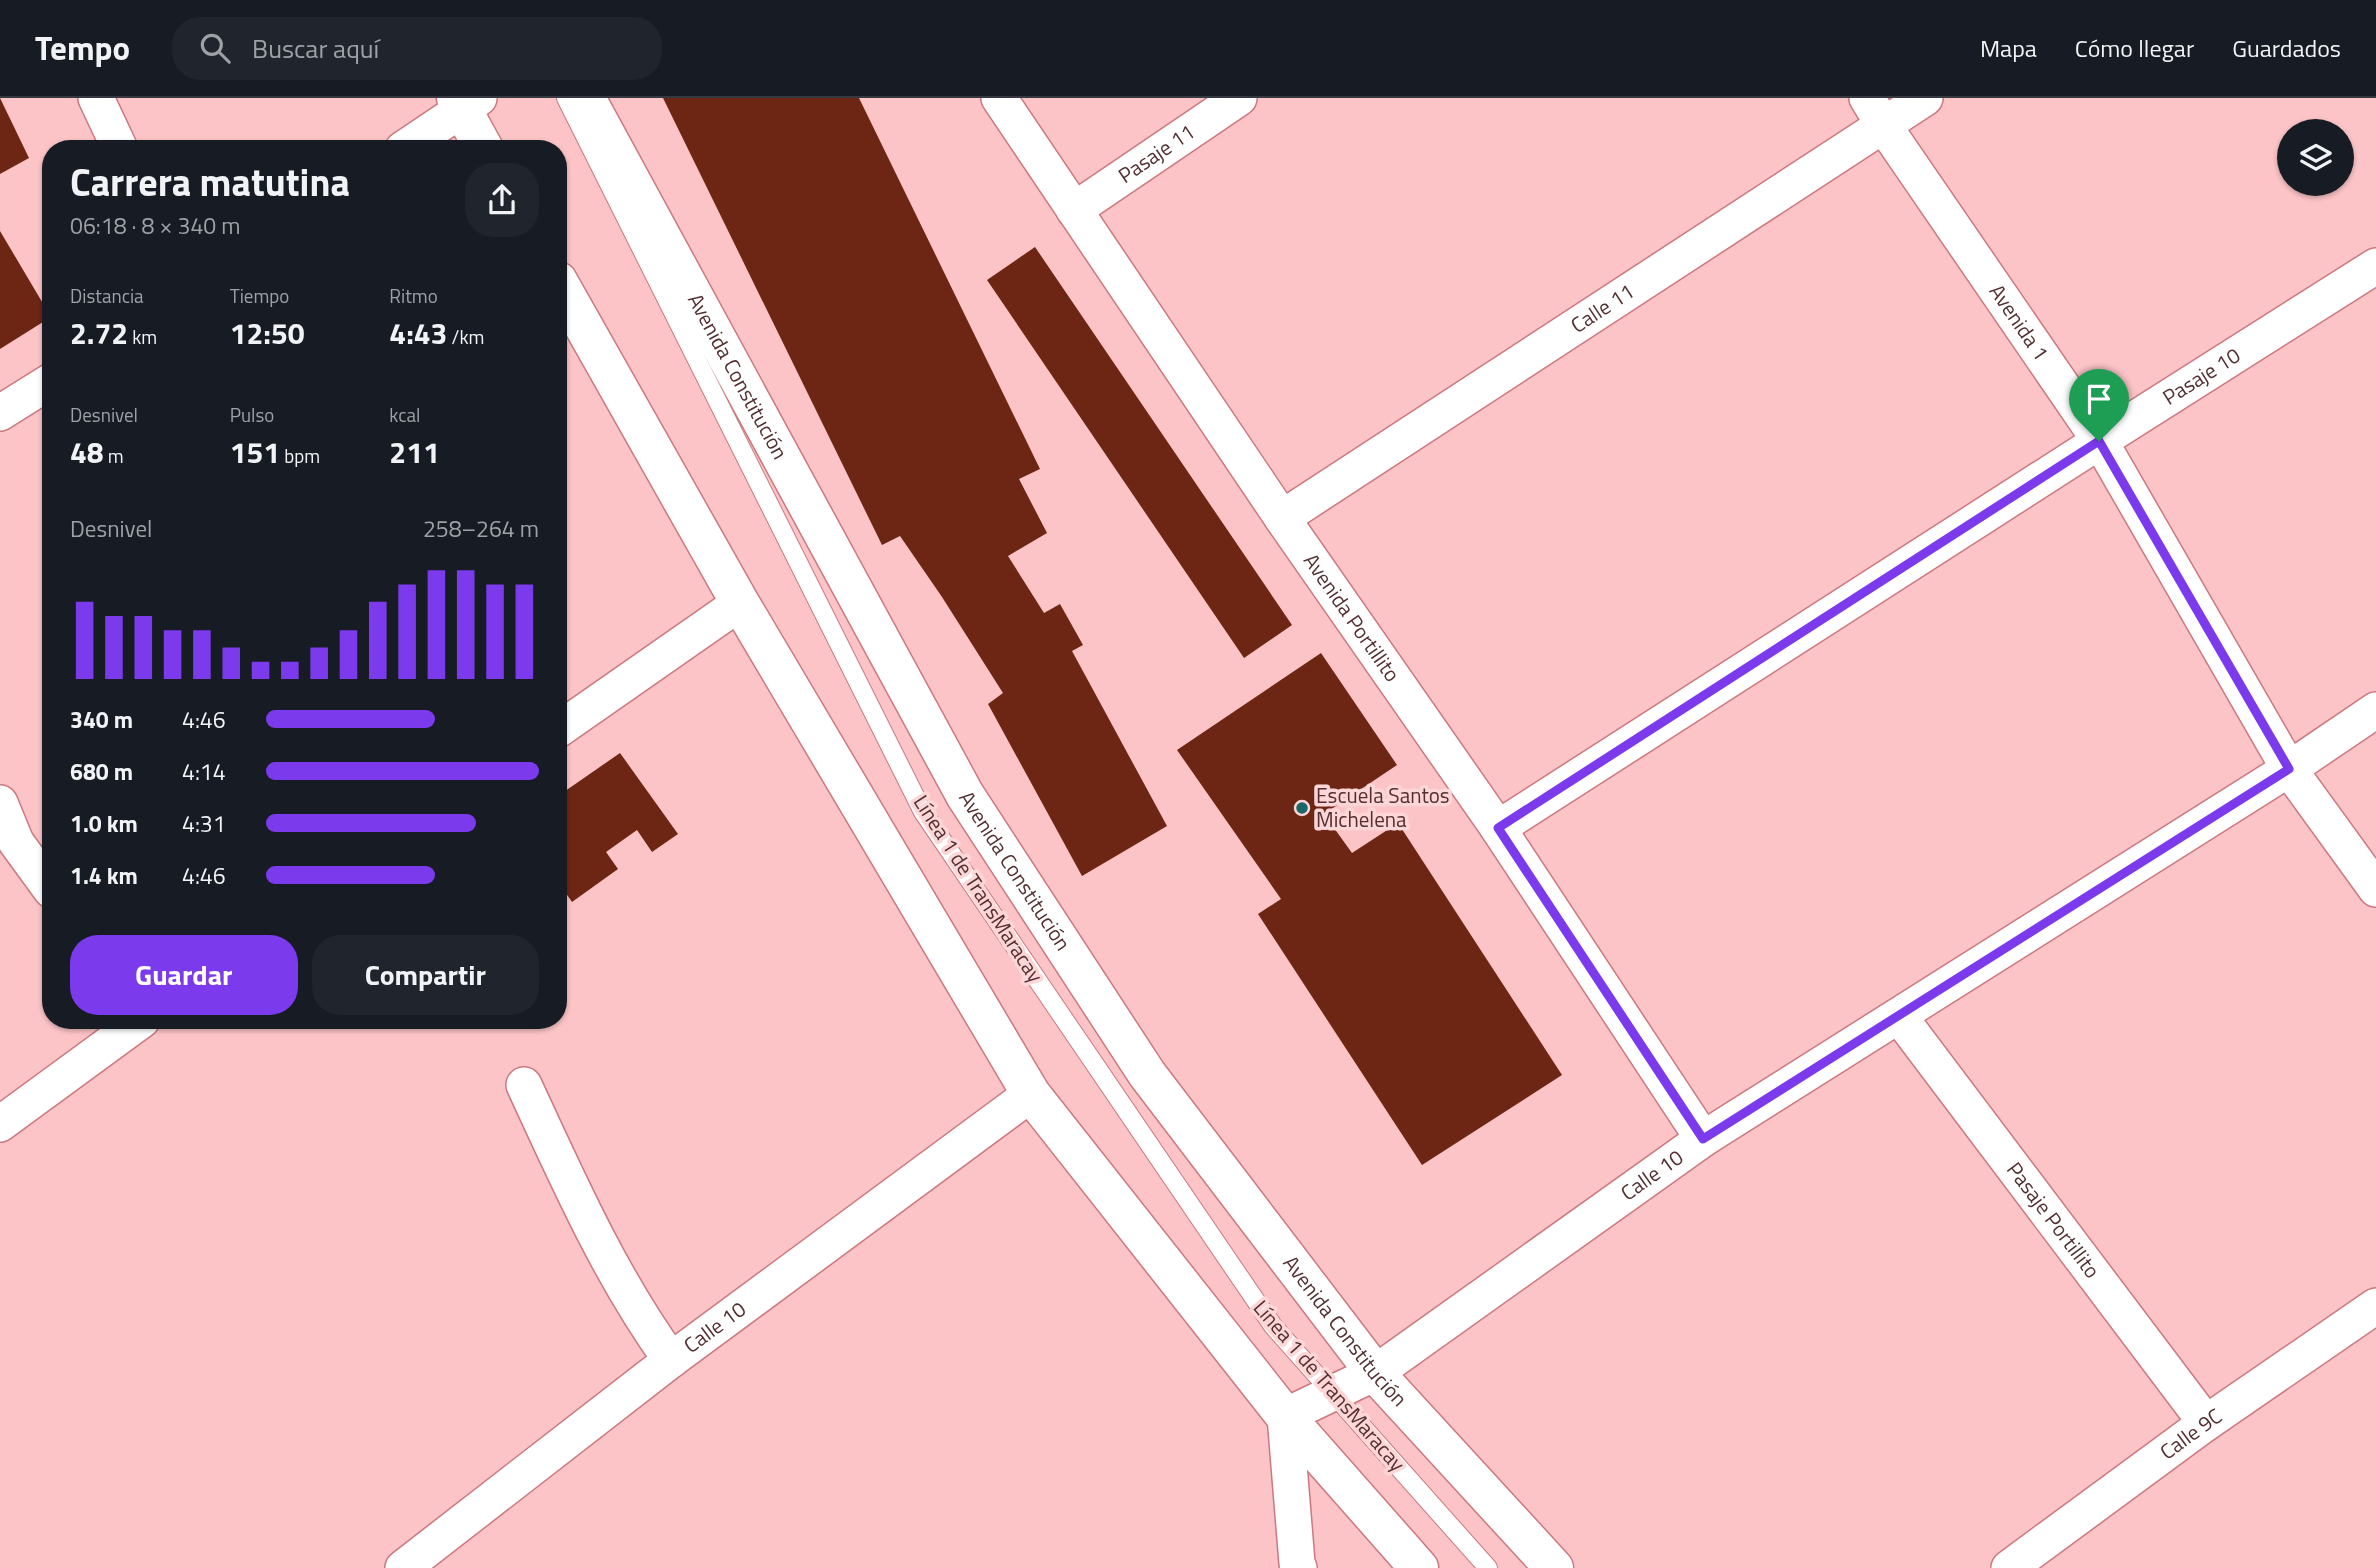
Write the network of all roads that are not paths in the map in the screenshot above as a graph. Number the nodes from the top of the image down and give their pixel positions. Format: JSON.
{"nodes":[{"id":1,"x":96,"y":98,"type":"edge"},
{"id":2,"x":566,"y":98,"type":"edge"},
{"id":3,"x":586,"y":98,"type":"edge"},
{"id":4,"x":999,"y":98,"type":"edge"},
{"id":5,"x":1239,"y":98,"type":"edge"},
{"id":6,"x":1925,"y":98,"type":"edge"},
{"id":7,"x":466,"y":102,"type":"edge"},
{"id":8,"x":1875,"y":112,"type":"edge"},
{"id":9,"x":116,"y":140,"type":"edge"},
{"id":10,"x":414,"y":140,"type":"edge"},
{"id":11,"x":481,"y":140,"type":"edge"},
{"id":12,"x":1074,"y":210,"type":"junction"},
{"id":13,"x":2376,"y":266,"type":"edge"},
{"id":14,"x":567,"y":297,"type":"edge"},
{"id":15,"x":42,"y":387,"type":"edge"},
{"id":16,"x":0,"y":413,"type":"edge"},
{"id":17,"x":2099,"y":441,"type":"junction"},
{"id":18,"x":1282,"y":518,"type":"junction"},
{"id":19,"x":740,"y":603,"type":"junction"},
{"id":20,"x":2376,"y":710,"type":"edge"},
{"id":21,"x":567,"y":724,"type":"edge"},
{"id":22,"x":2289,"y":769,"type":"junction"},
{"id":23,"x":0,"y":803,"type":"edge"},
{"id":24,"x":1498,"y":828,"type":"junction"},
{"id":25,"x":42,"y":878,"type":"edge"},
{"id":26,"x":2376,"y":889,"type":"edge"},
{"id":27,"x":1899,"y":1017,"type":"junction"},
{"id":28,"x":130,"y":1029,"type":"edge"},
{"id":29,"x":524,"y":1085,"type":"dead end"},
{"id":30,"x":1031,"y":1094,"type":"junction"},
{"id":31,"x":0,"y":1124,"type":"edge"},
{"id":32,"x":1703,"y":1139,"type":"junction"},
{"id":33,"x":2376,"y":1306,"type":"edge"},
{"id":34,"x":671,"y":1360,"type":"junction"},
{"id":35,"x":1375,"y":1373,"type":"junction"},
{"id":36,"x":1333,"y":1393,"type":"junction"},
{"id":37,"x":1285,"y":1416,"type":"junction"},
{"id":38,"x":2206,"y":1423,"type":"junction"},
{"id":39,"x":1295,"y":1566,"type":"edge"},
{"id":40,"x":403,"y":1568,"type":"edge"},
{"id":41,"x":1419,"y":1568,"type":"edge"},
{"id":42,"x":1488,"y":1568,"type":"edge"},
{"id":43,"x":1554,"y":1568,"type":"edge"},
{"id":44,"x":2009,"y":1568,"type":"edge"}],
"edges":[{"from":1,"to":9,"type":"street"},
{"from":2,"to":36,"type":"lane","name":"Línea 1 de TransMaracay"},
{"from":3,"to":35,"type":"street","name":"Avenida Constitución"},
{"from":4,"to":12,"type":"street","name":"Avenida Portillito"},
{"from":5,"to":12,"type":"street","name":"Pasaje 11"},
{"from":6,"to":8,"type":"street","name":"Calle 11"},
{"from":7,"to":10,"type":"street"},
{"from":7,"to":11,"type":"street"},
{"from":8,"to":17,"type":"street","name":"Avenida 1"},
{"from":8,"to":18,"type":"street","name":"Calle 11"},
{"from":12,"to":18,"type":"street","name":"Avenida Portillito"},
{"from":13,"to":17,"type":"street","name":"Pasaje 10"},
{"from":14,"to":19,"type":"street"},
{"from":15,"to":16,"type":"street"},
{"from":17,"to":22,"type":"street","name":"Avenida 1"},
{"from":17,"to":24,"type":"street","name":"Pasaje 10"},
{"from":18,"to":24,"type":"street","name":"Avenida Portillito"},
{"from":19,"to":21,"type":"street"},
{"from":19,"to":30,"type":"street"},
{"from":20,"to":22,"type":"street","name":"Calle 10"},
{"from":22,"to":26,"type":"street","name":"Avenida 1"},
{"from":22,"to":27,"type":"street","name":"Calle 10"},
{"from":23,"to":25,"type":"street"},
{"from":24,"to":32,"type":"street","name":"Avenida Portillito"},
{"from":27,"to":32,"type":"street","name":"Calle 10"},
{"from":27,"to":38,"type":"street","name":"Pasaje Portillito"},
{"from":28,"to":31,"type":"street"},
{"from":29,"to":34,"type":"street"},
{"from":30,"to":34,"type":"street","name":"Calle 10"},
{"from":30,"to":37,"type":"street"},
{"from":32,"to":35,"type":"street","name":"Calle 10"},
{"from":33,"to":38,"type":"street","name":"Calle 9C"},
{"from":34,"to":40,"type":"street","name":"Calle 10"},
{"from":35,"to":36,"type":"street","name":"Calle 10"},
{"from":35,"to":43,"type":"street","name":"Avenida Constitución"},
{"from":36,"to":37,"type":"street","name":"Calle 10"},
{"from":36,"to":42,"type":"lane","name":"Línea 1 de TransMaracay"},
{"from":37,"to":39,"type":"street"},
{"from":37,"to":41,"type":"street"},
{"from":38,"to":44,"type":"street","name":"Calle 9C"}]}
